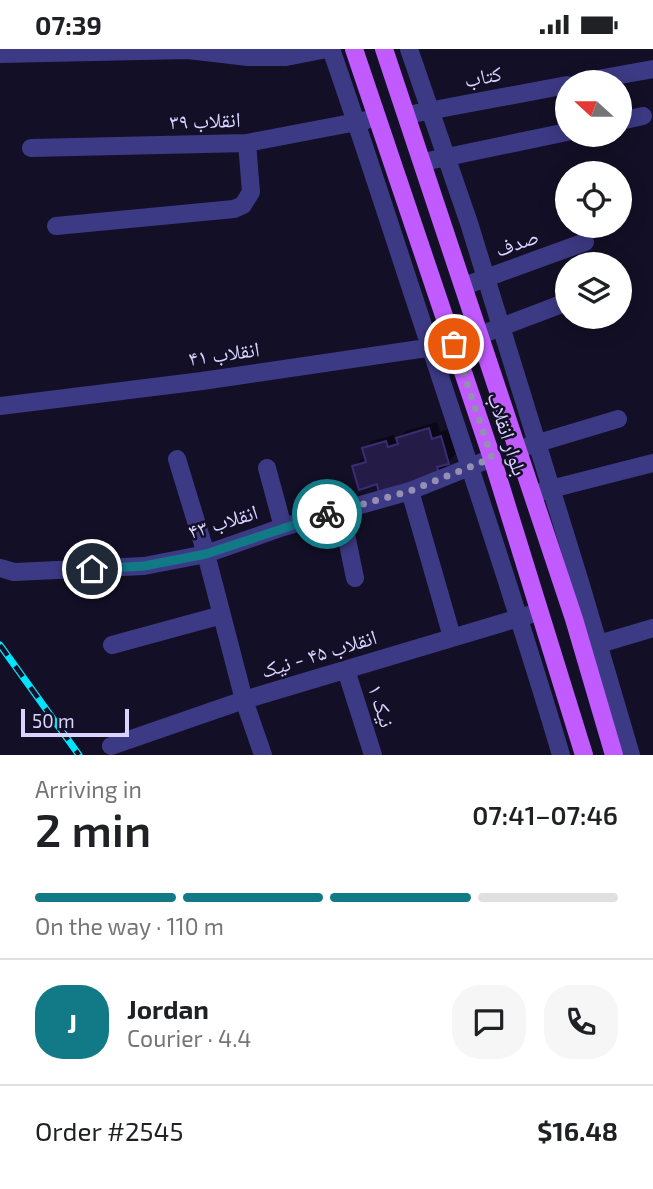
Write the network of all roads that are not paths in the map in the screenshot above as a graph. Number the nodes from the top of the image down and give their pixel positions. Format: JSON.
{"nodes":[{"id":1,"x":329,"y":49,"type":"edge"},
{"id":2,"x":354,"y":49,"type":"edge"},
{"id":3,"x":384,"y":49,"type":"edge"},
{"id":4,"x":409,"y":49,"type":"edge"},
{"id":5,"x":0,"y":54,"type":"edge"},
{"id":6,"x":653,"y":69,"type":"edge"},
{"id":7,"x":632,"y":73,"type":"edge"},
{"id":8,"x":555,"y":87,"type":"edge"},
{"id":9,"x":430,"y":110,"type":"junction"},
{"id":10,"x":407,"y":115,"type":"junction"},
{"id":11,"x":643,"y":116,"type":"dead end"},
{"id":12,"x":377,"y":118,"type":"junction"},
{"id":13,"x":632,"y":118,"type":"edge"},
{"id":14,"x":356,"y":122,"type":"junction"},
{"id":15,"x":555,"y":134,"type":"edge"},
{"id":16,"x":247,"y":143,"type":"junction"},
{"id":17,"x":31,"y":148,"type":"dead end"},
{"id":18,"x":447,"y":157,"type":"junction"},
{"id":19,"x":423,"y":162,"type":"junction"},
{"id":20,"x":57,"y":226,"type":"dead end"},
{"id":21,"x":585,"y":242,"type":"dead end"},
{"id":22,"x":486,"y":278,"type":"junction"},
{"id":23,"x":464,"y":286,"type":"junction"},
{"id":24,"x":555,"y":307,"type":"edge"},
{"id":25,"x":501,"y":327,"type":"junction"},
{"id":26,"x":480,"y":335,"type":"junction"},
{"id":27,"x":454,"y":344,"type":"junction"},
{"id":28,"x":430,"y":347,"type":"junction"},
{"id":29,"x":0,"y":405,"type":"edge"},
{"id":30,"x":618,"y":419,"type":"dead end"},
{"id":31,"x":537,"y":443,"type":"junction"},
{"id":32,"x":518,"y":450,"type":"junction"},
{"id":33,"x":492,"y":458,"type":"junction"},
{"id":34,"x":177,"y":459,"type":"dead end"},
{"id":35,"x":653,"y":463,"type":"edge"},
{"id":36,"x":469,"y":466,"type":"junction"},
{"id":37,"x":267,"y":468,"type":"dead end"},
{"id":38,"x":552,"y":489,"type":"junction"},
{"id":39,"x":410,"y":491,"type":"junction"},
{"id":40,"x":532,"y":494,"type":"junction"},
{"id":41,"x":341,"y":510,"type":"junction"},
{"id":42,"x":283,"y":527,"type":"junction"},
{"id":43,"x":206,"y":554,"type":"junction"},
{"id":44,"x":0,"y":568,"type":"edge"},
{"id":45,"x":355,"y":578,"type":"dead end"},
{"id":46,"x":541,"y":612,"type":"junction"},
{"id":47,"x":222,"y":615,"type":"junction"},
{"id":48,"x":520,"y":618,"type":"junction"},
{"id":49,"x":653,"y":628,"type":"edge"},
{"id":50,"x":452,"y":637,"type":"junction"},
{"id":51,"x":112,"y":645,"type":"dead end"},
{"id":52,"x":590,"y":647,"type":"junction"},
{"id":53,"x":346,"y":670,"type":"junction"},
{"id":54,"x":244,"y":699,"type":"junction"},
{"id":55,"x":111,"y":746,"type":"dead end"},
{"id":56,"x":263,"y":755,"type":"edge"},
{"id":57,"x":373,"y":755,"type":"edge"},
{"id":58,"x":561,"y":755,"type":"edge"},
{"id":59,"x":584,"y":755,"type":"edge"},
{"id":60,"x":614,"y":755,"type":"edge"},
{"id":61,"x":631,"y":755,"type":"edge"}],
"edges":[{"from":1,"to":5,"type":"street"},
{"from":1,"to":14,"type":"street"},
{"from":2,"to":12,"type":"main road","name":"بلوار انقلاب"},
{"from":3,"to":10,"type":"main road","name":"بلوار انقلاب"},
{"from":4,"to":9,"type":"street"},
{"from":6,"to":7,"type":"street"},
{"from":8,"to":9,"type":"street","name":"کتاب"},
{"from":9,"to":10,"type":"street","name":"کتاب"},
{"from":9,"to":18,"type":"street"},
{"from":10,"to":19,"type":"main road","name":"بلوار انقلاب"},
{"from":11,"to":13,"type":"street"},
{"from":12,"to":14,"type":"street","name":"انقلاب ۳۹"},
{"from":12,"to":27,"type":"main road","name":"بلوار انقلاب"},
{"from":14,"to":16,"type":"street","name":"انقلاب ۳۹"},
{"from":14,"to":28,"type":"street"},
{"from":15,"to":18,"type":"street"},
{"from":16,"to":17,"type":"street","name":"انقلاب ۳۹"},
{"from":16,"to":20,"type":"street"},
{"from":18,"to":19,"type":"street"},
{"from":18,"to":22,"type":"street"},
{"from":19,"to":23,"type":"main road","name":"بلوار انقلاب"},
{"from":21,"to":22,"type":"street","name":"صدف"},
{"from":22,"to":23,"type":"street","name":"صدف"},
{"from":22,"to":25,"type":"street"},
{"from":23,"to":26,"type":"main road","name":"بلوار انقلاب"},
{"from":24,"to":25,"type":"street"},
{"from":25,"to":26,"type":"street"},
{"from":25,"to":31,"type":"street"},
{"from":26,"to":32,"type":"main road","name":"بلوار انقلاب"},
{"from":27,"to":28,"type":"street","name":"انقلاب ۴۱"},
{"from":27,"to":33,"type":"main road","name":"بلوار انقلاب"},
{"from":28,"to":29,"type":"street","name":"انقلاب ۴۱"},
{"from":28,"to":36,"type":"street"},
{"from":30,"to":31,"type":"street"},
{"from":31,"to":32,"type":"street"},
{"from":31,"to":38,"type":"street"},
{"from":32,"to":40,"type":"main road","name":"بلوار انقلاب"},
{"from":33,"to":36,"type":"street","name":"انقلاب ۴۳"},
{"from":33,"to":46,"type":"main road","name":"بلوار انقلاب"},
{"from":34,"to":43,"type":"street"},
{"from":35,"to":38,"type":"street"},
{"from":36,"to":39,"type":"street","name":"انقلاب ۴۳"},
{"from":36,"to":48,"type":"street"},
{"from":37,"to":42,"type":"street"},
{"from":38,"to":40,"type":"street"},
{"from":38,"to":52,"type":"street"},
{"from":39,"to":41,"type":"street","name":"انقلاب ۴۳"},
{"from":39,"to":50,"type":"street"},
{"from":40,"to":52,"type":"main road","name":"بلوار انقلاب"},
{"from":41,"to":42,"type":"street","name":"انقلاب ۴۳"},
{"from":41,"to":45,"type":"street"},
{"from":42,"to":43,"type":"street","name":"انقلاب ۴۳"},
{"from":43,"to":44,"type":"street","name":"انقلاب ۴۳"},
{"from":43,"to":47,"type":"street"},
{"from":46,"to":48,"type":"street","name":"انقلاب ۴۵ - نیک"},
{"from":46,"to":59,"type":"main road","name":"بلوار انقلاب"},
{"from":47,"to":51,"type":"street"},
{"from":47,"to":54,"type":"street"},
{"from":48,"to":50,"type":"street","name":"انقلاب ۴۵ - نیک"},
{"from":48,"to":58,"type":"street"},
{"from":49,"to":52,"type":"street"},
{"from":50,"to":53,"type":"street","name":"انقلاب ۴۵ - نیک"},
{"from":52,"to":60,"type":"main road","name":"بلوار انقلاب"},
{"from":52,"to":61,"type":"street"},
{"from":53,"to":54,"type":"street","name":"انقلاب ۴۵ - نیک"},
{"from":53,"to":57,"type":"street","name":"نیک ۱"},
{"from":54,"to":55,"type":"street","name":"انقلاب ۴۵ - نیک"},
{"from":54,"to":56,"type":"street"}]}
